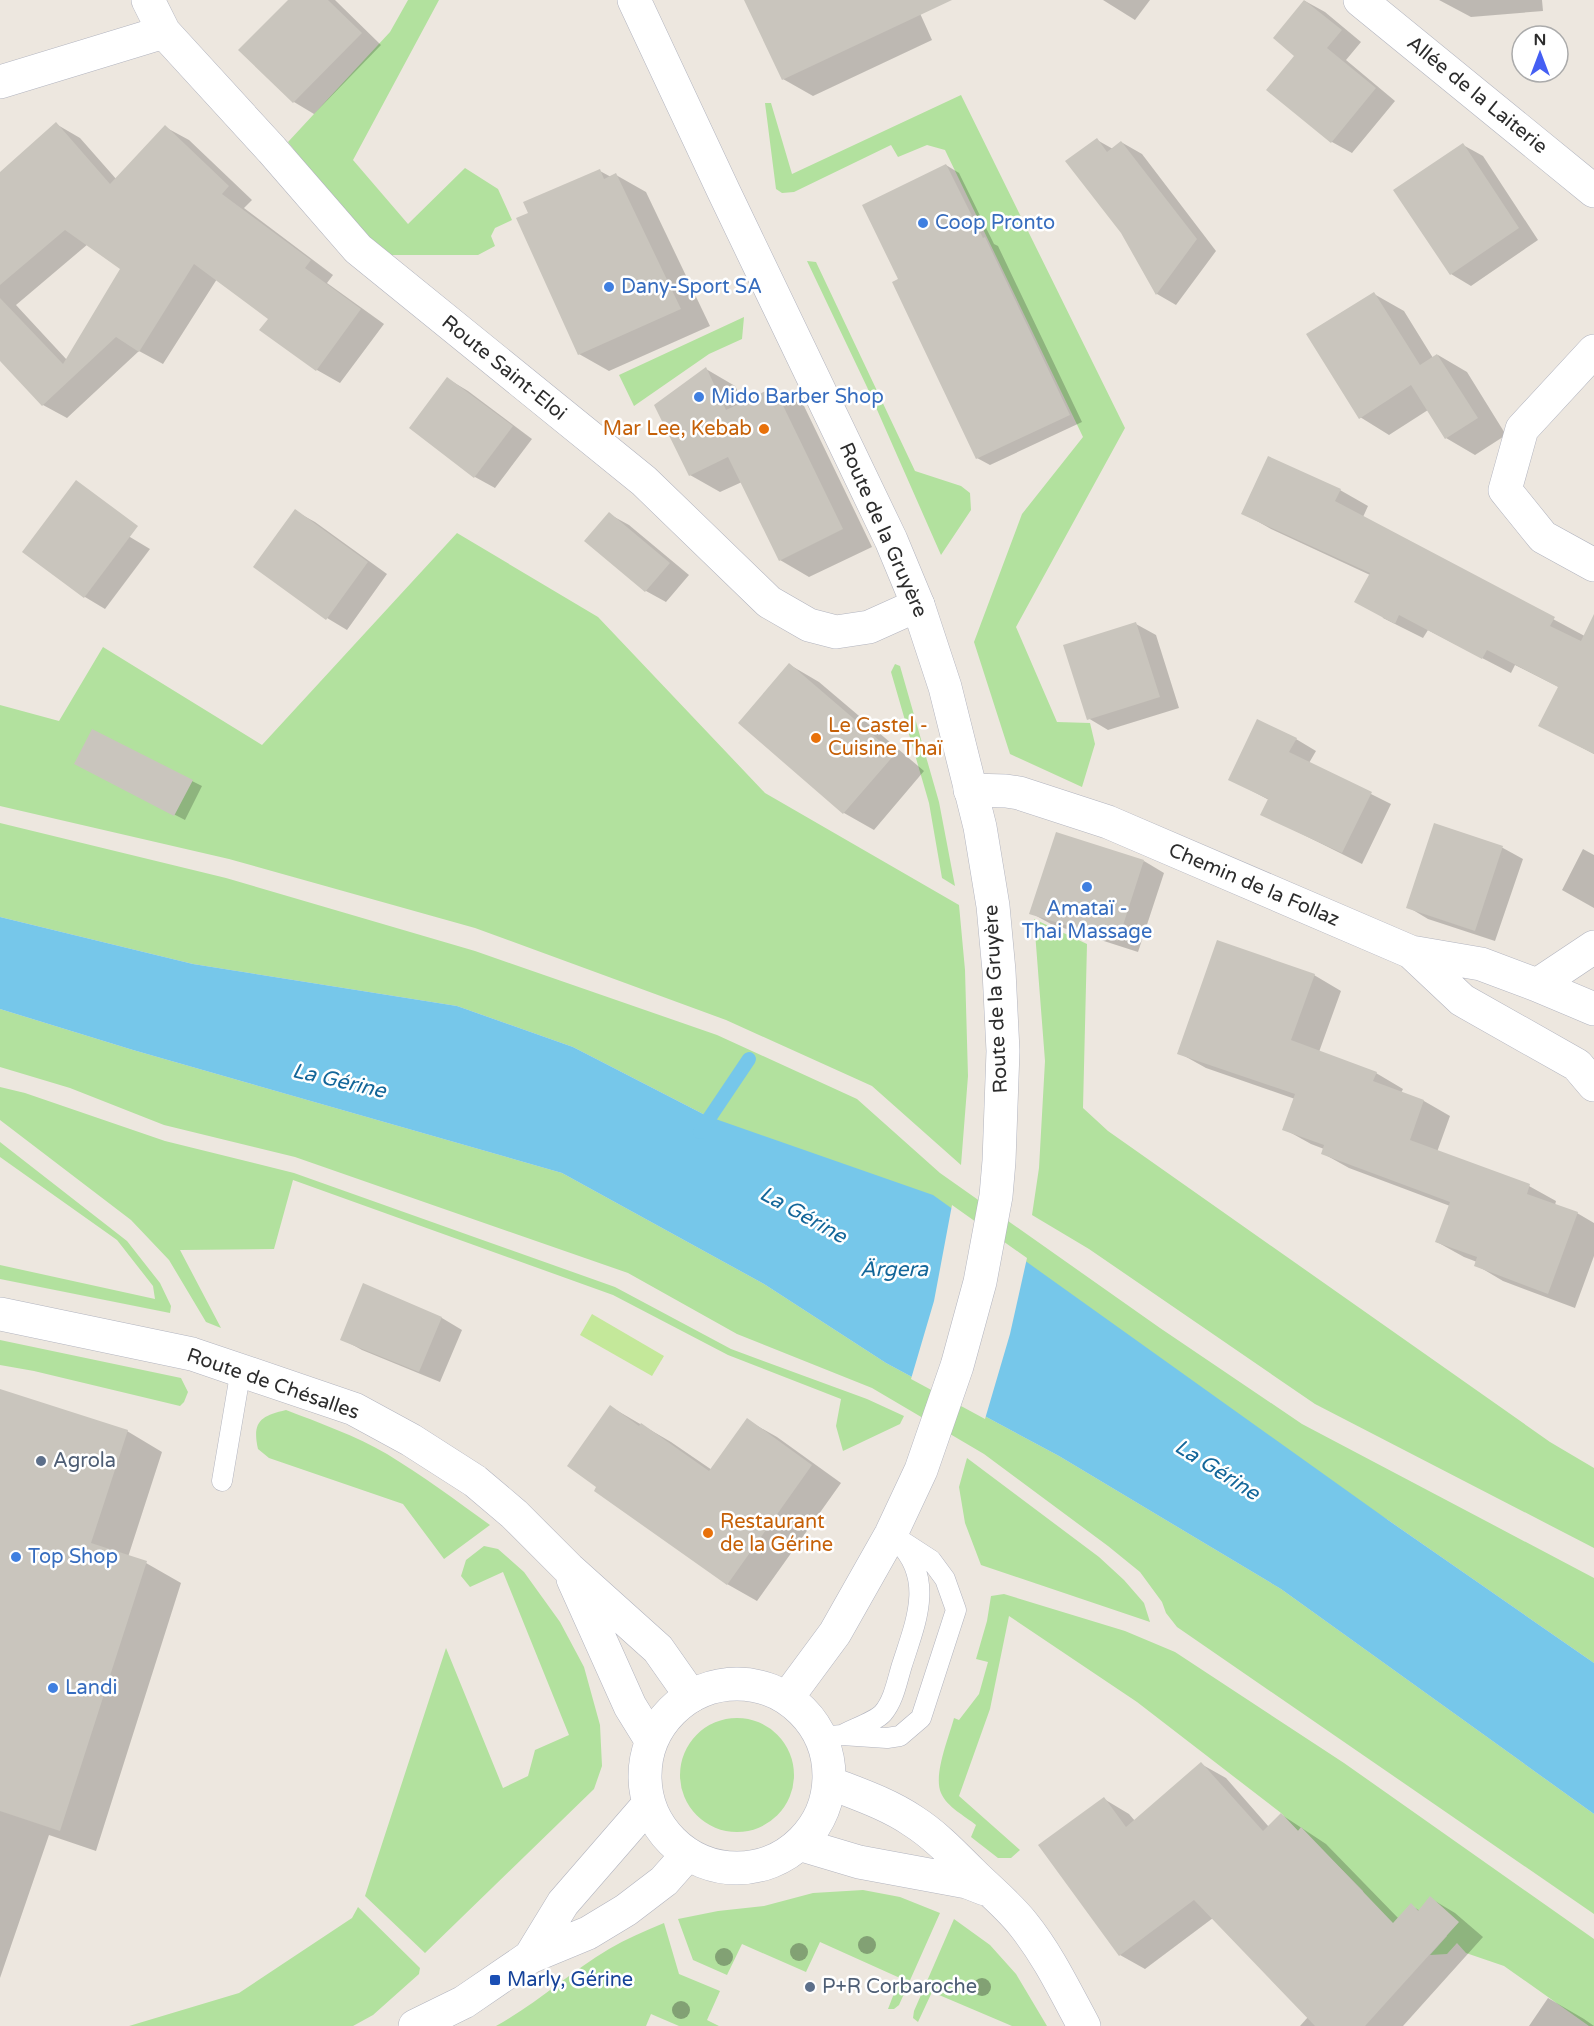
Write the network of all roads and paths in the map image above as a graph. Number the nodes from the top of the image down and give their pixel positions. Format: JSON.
{"nodes":[{"id":1,"x":148,"y":0,"type":"edge"},
{"id":2,"x":634,"y":0,"type":"edge"},
{"id":3,"x":1360,"y":0,"type":"edge"},
{"id":4,"x":164,"y":32,"type":"junction"},
{"id":5,"x":0,"y":82,"type":"edge"},
{"id":6,"x":1594,"y":191,"type":"edge"},
{"id":7,"x":1594,"y":351,"type":"edge"},
{"id":8,"x":1594,"y":565,"type":"edge"},
{"id":9,"x":918,"y":605,"type":"junction"},
{"id":10,"x":970,"y":790,"type":"junction"},
{"id":11,"x":1594,"y":947,"type":"edge"},
{"id":12,"x":1411,"y":952,"type":"junction"},
{"id":13,"x":1537,"y":985,"type":"junction"},
{"id":14,"x":1594,"y":1009,"type":"edge"},
{"id":15,"x":1594,"y":1085,"type":"edge"},
{"id":16,"x":0,"y":1314,"type":"edge"},
{"id":17,"x":241,"y":1369,"type":"junction"},
{"id":18,"x":222,"y":1481,"type":"dead end"},
{"id":19,"x":891,"y":1534,"type":"junction"},
{"id":20,"x":569,"y":1569,"type":"junction"},
{"id":21,"x":692,"y":1696,"type":"junction"},
{"id":22,"x":787,"y":1698,"type":"junction"},
{"id":23,"x":831,"y":1736,"type":"junction"},
{"id":24,"x":651,"y":1740,"type":"junction"},
{"id":25,"x":830,"y":1783,"type":"junction"},
{"id":26,"x":648,"y":1805,"type":"junction"},
{"id":27,"x":802,"y":1845,"type":"junction"},
{"id":28,"x":687,"y":1855,"type":"junction"},
{"id":29,"x":990,"y":1891,"type":"junction"},
{"id":30,"x":530,"y":1957,"type":"junction"},
{"id":31,"x":415,"y":2026,"type":"edge"},
{"id":32,"x":1084,"y":2026,"type":"edge"}],
"edges":[{"from":1,"to":4,"type":"street","name":"Route Saint-Eloi"},
{"from":2,"to":9,"type":"street","name":"Route de la Gruyère"},
{"from":3,"to":6,"type":"street","name":"Allée de la Laiterie"},
{"from":4,"to":5,"type":"street"},
{"from":4,"to":9,"type":"street","name":"Route Saint-Eloi"},
{"from":7,"to":8,"type":"street"},
{"from":9,"to":10,"type":"street","name":"Route de la Gruyère"},
{"from":10,"to":12,"type":"street","name":"Chemin de la Follaz"},
{"from":10,"to":19,"type":"street","name":"Route de la Gruyère"},
{"from":11,"to":13,"type":"street"},
{"from":12,"to":13,"type":"street","name":"Chemin de la Follaz"},
{"from":12,"to":15,"type":"street"},
{"from":13,"to":14,"type":"street","name":"Chemin de la Follaz"},
{"from":16,"to":17,"type":"street","name":"Route de Chésalles"},
{"from":17,"to":18,"type":"lane"},
{"from":17,"to":20,"type":"street","name":"Route de Chésalles"},
{"from":19,"to":22,"type":"street","name":"Route de la Gruyère"},
{"from":19,"to":23,"type":"lane"},
{"from":19,"to":23,"type":"lane"},
{"from":20,"to":21,"type":"street","name":"Route de Chésalles"},
{"from":20,"to":24,"type":"street","name":"Route de Chésalles"},
{"from":21,"to":22,"type":"street"},
{"from":21,"to":24,"type":"street"},
{"from":22,"to":23,"type":"street"},
{"from":23,"to":25,"type":"street"},
{"from":24,"to":26,"type":"street"},
{"from":25,"to":27,"type":"street"},
{"from":25,"to":29,"type":"street"},
{"from":26,"to":28,"type":"street"},
{"from":26,"to":30,"type":"street"},
{"from":27,"to":28,"type":"street"},
{"from":27,"to":29,"type":"street"},
{"from":28,"to":30,"type":"street"},
{"from":29,"to":32,"type":"street"},
{"from":30,"to":31,"type":"street"}]}
